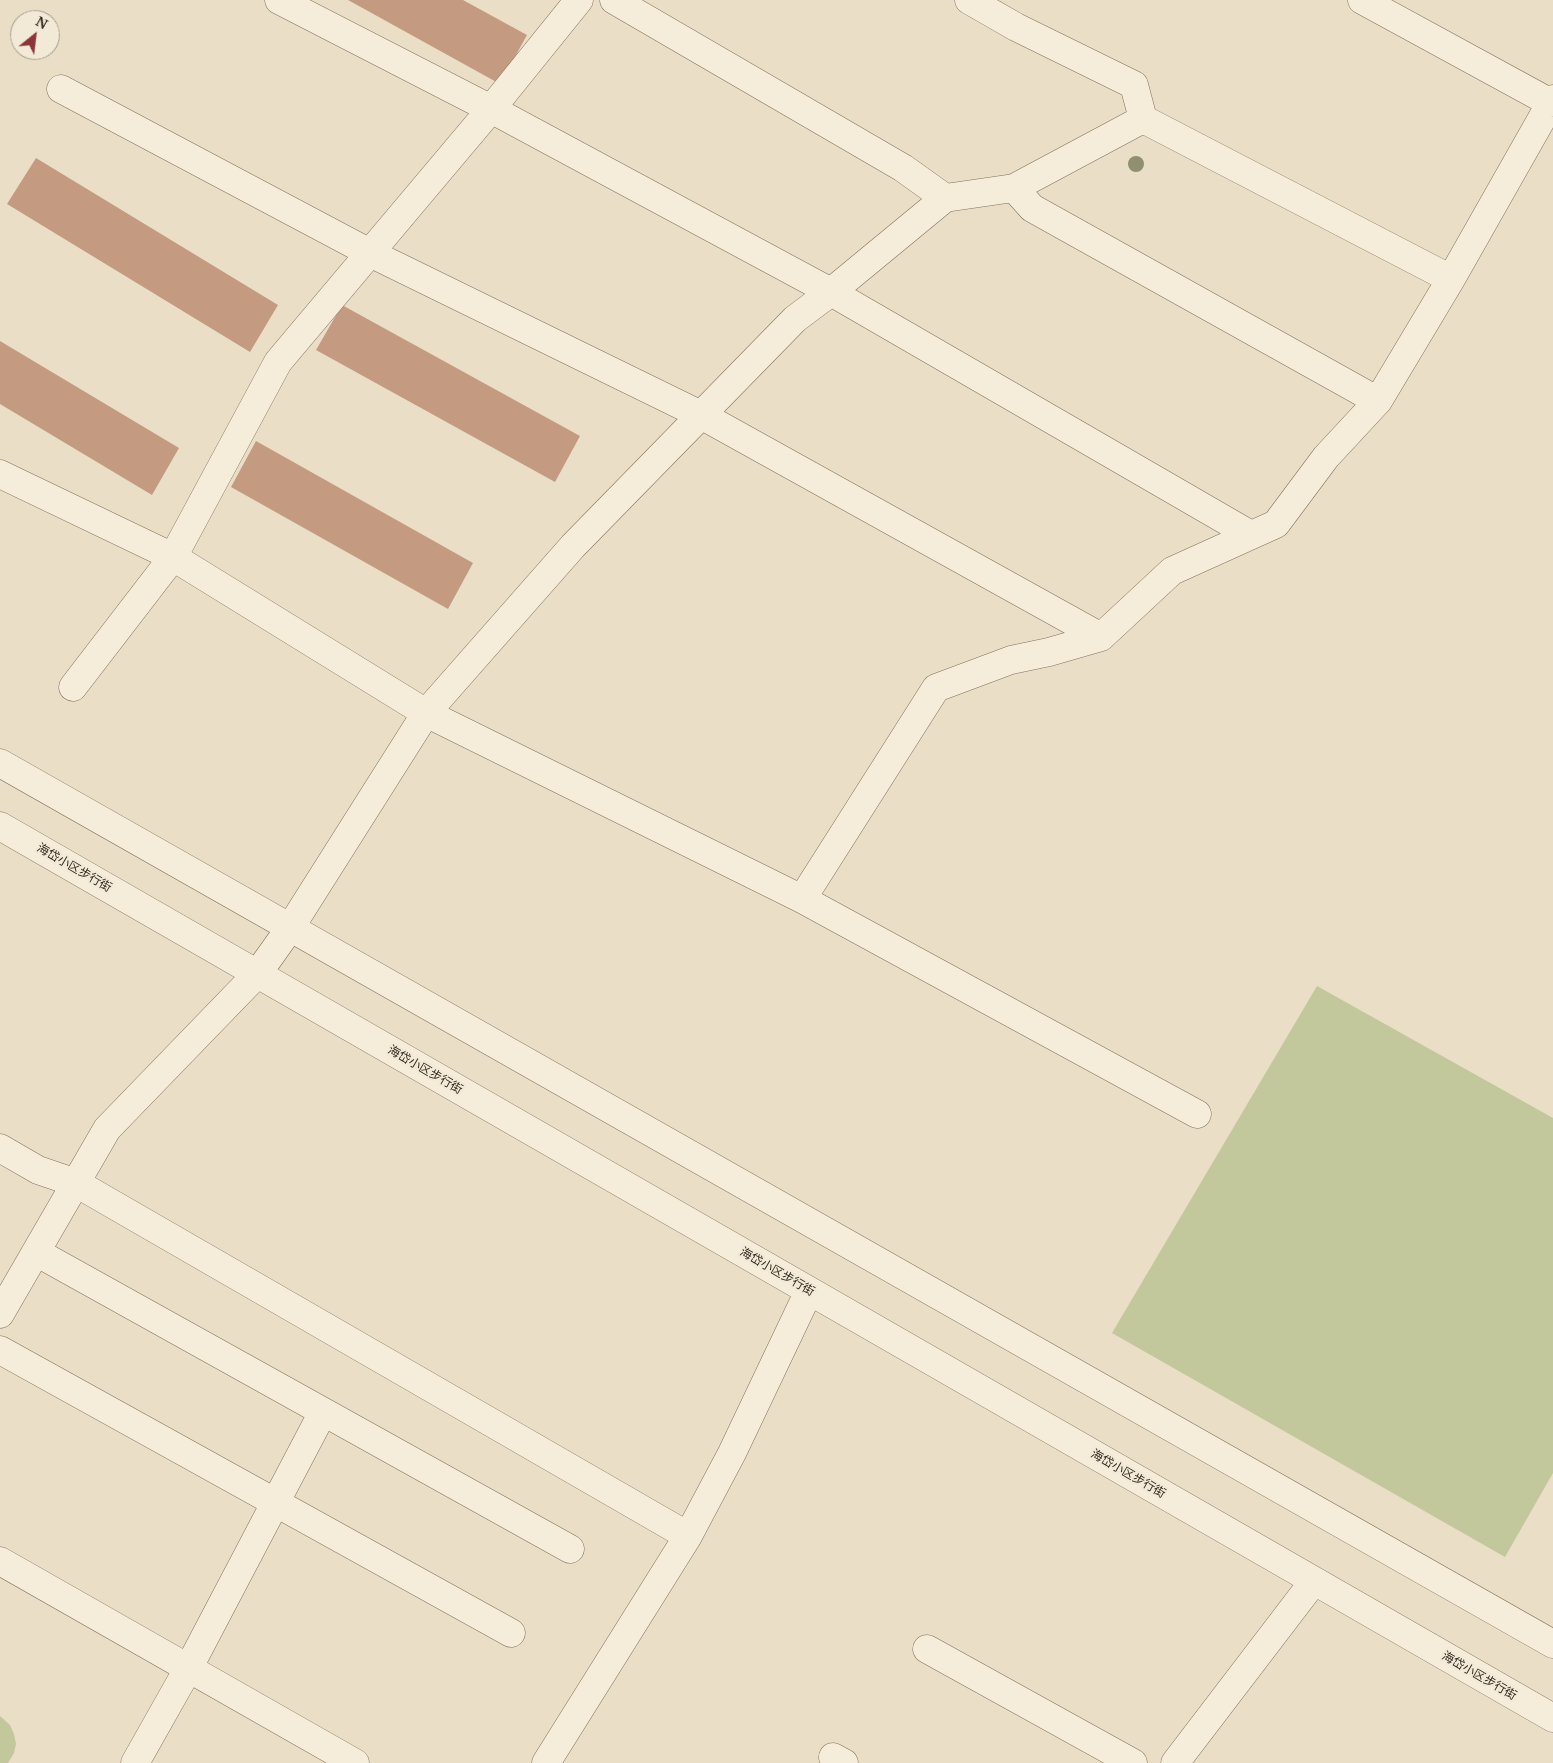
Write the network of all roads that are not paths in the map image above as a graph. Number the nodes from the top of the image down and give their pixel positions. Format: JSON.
{"nodes":[{"id":1,"x":280,"y":0,"type":"edge"},
{"id":2,"x":578,"y":0,"type":"edge"},
{"id":3,"x":614,"y":0,"type":"edge"},
{"id":4,"x":969,"y":0,"type":"edge"},
{"id":5,"x":1362,"y":0,"type":"edge"},
{"id":6,"x":60,"y":89,"type":"dead end"},
{"id":7,"x":1552,"y":101,"type":"edge"},
{"id":8,"x":491,"y":109,"type":"junction"},
{"id":9,"x":1143,"y":119,"type":"junction"},
{"id":10,"x":1014,"y":188,"type":"junction"},
{"id":11,"x":945,"y":198,"type":"junction"},
{"id":12,"x":370,"y":252,"type":"junction"},
{"id":13,"x":1451,"y":279,"type":"junction"},
{"id":14,"x":831,"y":292,"type":"junction"},
{"id":15,"x":1378,"y":401,"type":"junction"},
{"id":16,"x":701,"y":414,"type":"junction"},
{"id":17,"x":0,"y":474,"type":"edge"},
{"id":18,"x":1251,"y":535,"type":"junction"},
{"id":19,"x":173,"y":557,"type":"junction"},
{"id":20,"x":1101,"y":637,"type":"junction"},
{"id":21,"x":73,"y":687,"type":"dead end"},
{"id":22,"x":426,"y":713,"type":"junction"},
{"id":23,"x":0,"y":763,"type":"edge"},
{"id":24,"x":0,"y":826,"type":"edge"},
{"id":25,"x":802,"y":899,"type":"junction"},
{"id":26,"x":290,"y":928,"type":"junction"},
{"id":27,"x":258,"y":974,"type":"junction"},
{"id":28,"x":1197,"y":1114,"type":"dead end"},
{"id":29,"x":0,"y":1148,"type":"edge"},
{"id":30,"x":76,"y":1183,"type":"junction"},
{"id":31,"x":36,"y":1252,"type":"junction"},
{"id":32,"x":809,"y":1291,"type":"junction"},
{"id":33,"x":0,"y":1314,"type":"edge"},
{"id":34,"x":0,"y":1350,"type":"edge"},
{"id":35,"x":323,"y":1412,"type":"junction"},
{"id":36,"x":276,"y":1503,"type":"junction"},
{"id":37,"x":688,"y":1536,"type":"junction"},
{"id":38,"x":570,"y":1549,"type":"dead end"},
{"id":39,"x":0,"y":1561,"type":"edge"},
{"id":40,"x":1314,"y":1581,"type":"junction"},
{"id":41,"x":510,"y":1633,"type":"dead end"},
{"id":42,"x":1553,"y":1644,"type":"edge"},
{"id":43,"x":927,"y":1649,"type":"dead end"},
{"id":44,"x":188,"y":1669,"type":"junction"},
{"id":45,"x":1553,"y":1718,"type":"edge"},
{"id":46,"x":135,"y":1763,"type":"edge"},
{"id":47,"x":355,"y":1763,"type":"edge"},
{"id":48,"x":546,"y":1763,"type":"edge"},
{"id":49,"x":1133,"y":1763,"type":"edge"},
{"id":50,"x":1175,"y":1763,"type":"edge"}],
"edges":[{"from":1,"to":8,"type":"street"},
{"from":2,"to":8,"type":"street"},
{"from":3,"to":11,"type":"street"},
{"from":4,"to":9,"type":"street"},
{"from":5,"to":7,"type":"street"},
{"from":6,"to":12,"type":"street"},
{"from":7,"to":13,"type":"street"},
{"from":8,"to":12,"type":"street"},
{"from":8,"to":14,"type":"street"},
{"from":9,"to":10,"type":"street"},
{"from":9,"to":13,"type":"street"},
{"from":10,"to":11,"type":"street"},
{"from":10,"to":15,"type":"street"},
{"from":11,"to":14,"type":"street"},
{"from":12,"to":16,"type":"street"},
{"from":12,"to":19,"type":"street"},
{"from":13,"to":15,"type":"street"},
{"from":14,"to":16,"type":"street"},
{"from":14,"to":18,"type":"street"},
{"from":15,"to":18,"type":"street"},
{"from":16,"to":20,"type":"street"},
{"from":16,"to":22,"type":"street"},
{"from":17,"to":19,"type":"street"},
{"from":18,"to":20,"type":"street"},
{"from":19,"to":21,"type":"street"},
{"from":19,"to":22,"type":"street"},
{"from":20,"to":25,"type":"street"},
{"from":22,"to":25,"type":"street"},
{"from":22,"to":26,"type":"street"},
{"from":23,"to":26,"type":"street"},
{"from":24,"to":27,"type":"street","name":"海岱小区步行街"},
{"from":25,"to":28,"type":"street"},
{"from":26,"to":27,"type":"street"},
{"from":26,"to":42,"type":"street"},
{"from":27,"to":30,"type":"street"},
{"from":27,"to":32,"type":"street","name":"海岱小区步行街"},
{"from":29,"to":30,"type":"street"},
{"from":30,"to":31,"type":"street"},
{"from":30,"to":37,"type":"street"},
{"from":31,"to":33,"type":"street"},
{"from":31,"to":35,"type":"street"},
{"from":32,"to":37,"type":"street"},
{"from":32,"to":40,"type":"street","name":"海岱小区步行街"},
{"from":34,"to":36,"type":"street"},
{"from":35,"to":36,"type":"street"},
{"from":35,"to":38,"type":"street"},
{"from":36,"to":41,"type":"street"},
{"from":36,"to":44,"type":"street"},
{"from":37,"to":48,"type":"street"},
{"from":39,"to":44,"type":"street"},
{"from":40,"to":45,"type":"street","name":"海岱小区步行街"},
{"from":40,"to":50,"type":"street"},
{"from":43,"to":49,"type":"street"},
{"from":44,"to":46,"type":"street"},
{"from":44,"to":47,"type":"street"}]}
